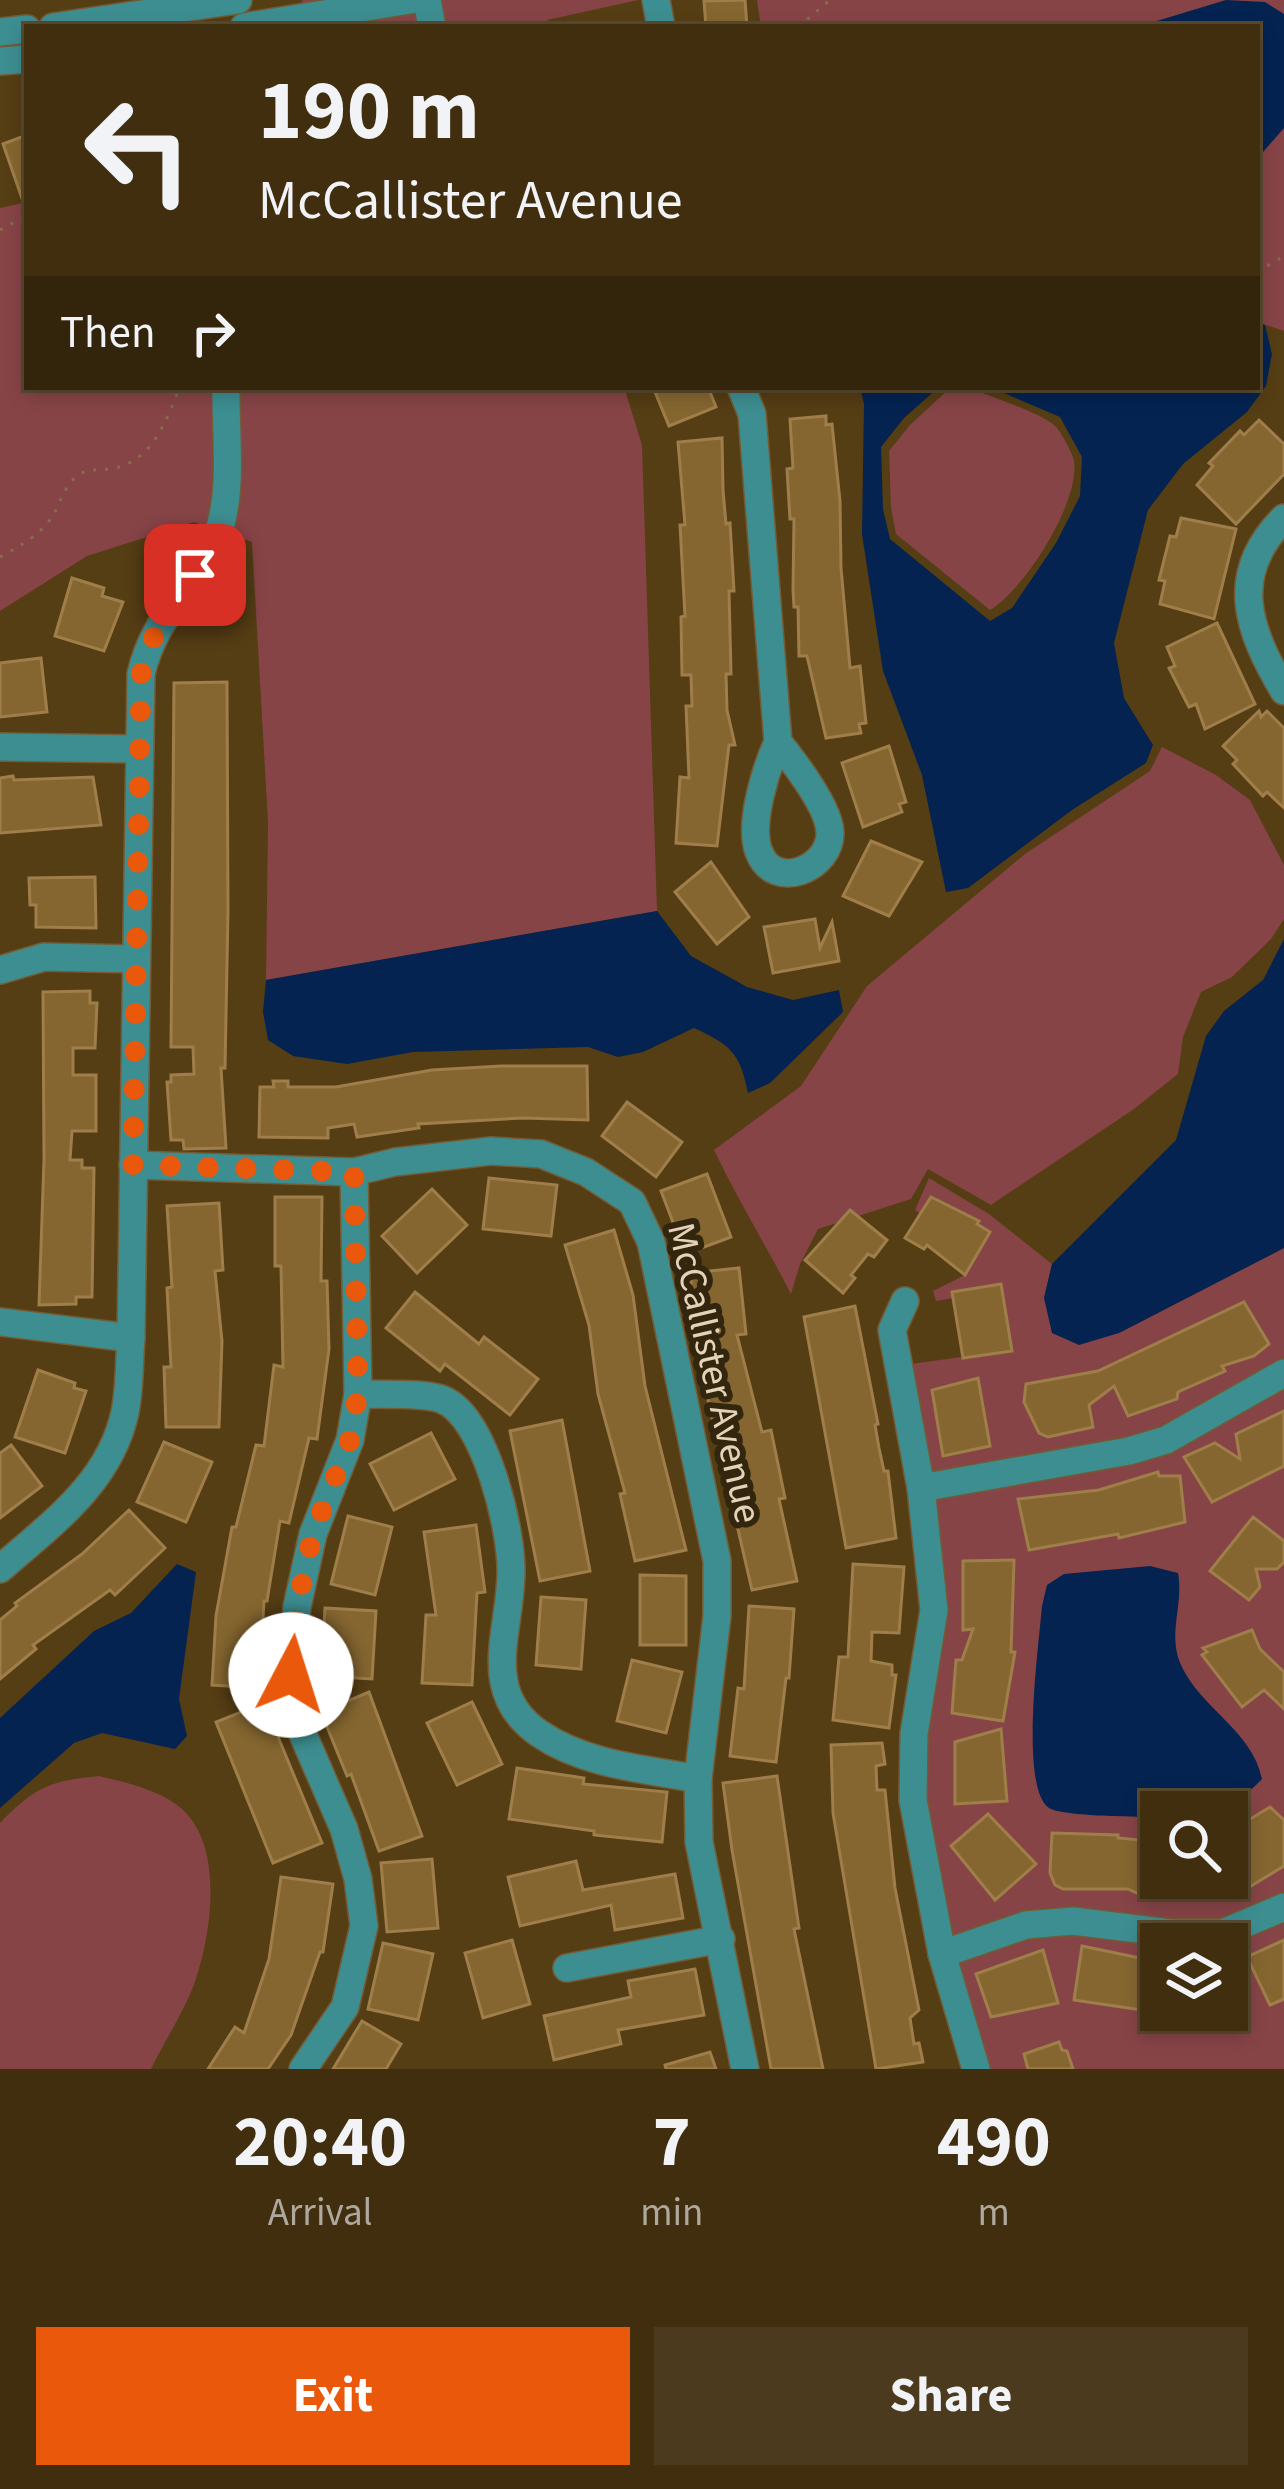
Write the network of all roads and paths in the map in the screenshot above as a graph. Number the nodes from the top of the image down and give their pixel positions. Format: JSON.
{"nodes":[{"id":1,"x":238,"y":0,"type":"edge"},
{"id":2,"x":410,"y":0,"type":"edge"},
{"id":3,"x":830,"y":0,"type":"edge"},
{"id":4,"x":86,"y":17,"type":"edge"},
{"id":5,"x":190,"y":17,"type":"edge"},
{"id":6,"x":262,"y":24,"type":"edge"},
{"id":7,"x":802,"y":24,"type":"edge"},
{"id":8,"x":179,"y":390,"type":"edge"},
{"id":9,"x":226,"y":390,"type":"edge"},
{"id":10,"x":742,"y":390,"type":"edge"},
{"id":11,"x":1284,"y":518,"type":"edge"},
{"id":12,"x":0,"y":557,"type":"edge"},
{"id":13,"x":1284,"y":691,"type":"edge"},
{"id":14,"x":778,"y":742,"type":"dead end"},
{"id":15,"x":0,"y":747,"type":"edge"},
{"id":16,"x":138,"y":749,"type":"junction"},
{"id":17,"x":136,"y":959,"type":"junction"},
{"id":18,"x":0,"y":970,"type":"edge"},
{"id":19,"x":133,"y":1165,"type":"junction"},
{"id":20,"x":354,"y":1172,"type":"junction"},
{"id":21,"x":905,"y":1301,"type":"dead end"},
{"id":22,"x":0,"y":1322,"type":"edge"},
{"id":23,"x":131,"y":1338,"type":"junction"},
{"id":24,"x":1284,"y":1373,"type":"edge"},
{"id":25,"x":358,"y":1394,"type":"junction"},
{"id":26,"x":921,"y":1488,"type":"junction"},
{"id":27,"x":0,"y":1569,"type":"edge"},
{"id":28,"x":698,"y":1779,"type":"junction"},
{"id":29,"x":1284,"y":1907,"type":"edge"},
{"id":30,"x":721,"y":1939,"type":"junction"},
{"id":31,"x":942,"y":1954,"type":"junction"},
{"id":32,"x":567,"y":1968,"type":"dead end"},
{"id":33,"x":303,"y":2069,"type":"edge"},
{"id":34,"x":745,"y":2069,"type":"edge"},
{"id":35,"x":976,"y":2069,"type":"edge"}],
"edges":[{"from":1,"to":5,"type":"street"},
{"from":2,"to":6,"type":"street"},
{"from":3,"to":7,"type":"path"},
{"from":4,"to":5,"type":"street"},
{"from":8,"to":12,"type":"path"},
{"from":9,"to":16,"type":"street"},
{"from":10,"to":14,"type":"street"},
{"from":11,"to":13,"type":"street"},
{"from":15,"to":16,"type":"street"},
{"from":16,"to":17,"type":"street"},
{"from":17,"to":18,"type":"street"},
{"from":17,"to":19,"type":"street"},
{"from":19,"to":20,"type":"street","name":"McCallister Avenue"},
{"from":19,"to":23,"type":"street"},
{"from":20,"to":25,"type":"street"},
{"from":20,"to":28,"type":"street","name":"McCallister Avenue"},
{"from":21,"to":26,"type":"street"},
{"from":22,"to":23,"type":"street"},
{"from":23,"to":27,"type":"street"},
{"from":24,"to":26,"type":"street"},
{"from":25,"to":28,"type":"street"},
{"from":25,"to":33,"type":"street"},
{"from":26,"to":31,"type":"street"},
{"from":28,"to":30,"type":"street","name":"McCallister Avenue"},
{"from":29,"to":31,"type":"street"},
{"from":30,"to":32,"type":"street"},
{"from":30,"to":34,"type":"street","name":"McCallister Avenue"},
{"from":31,"to":35,"type":"street"}]}
